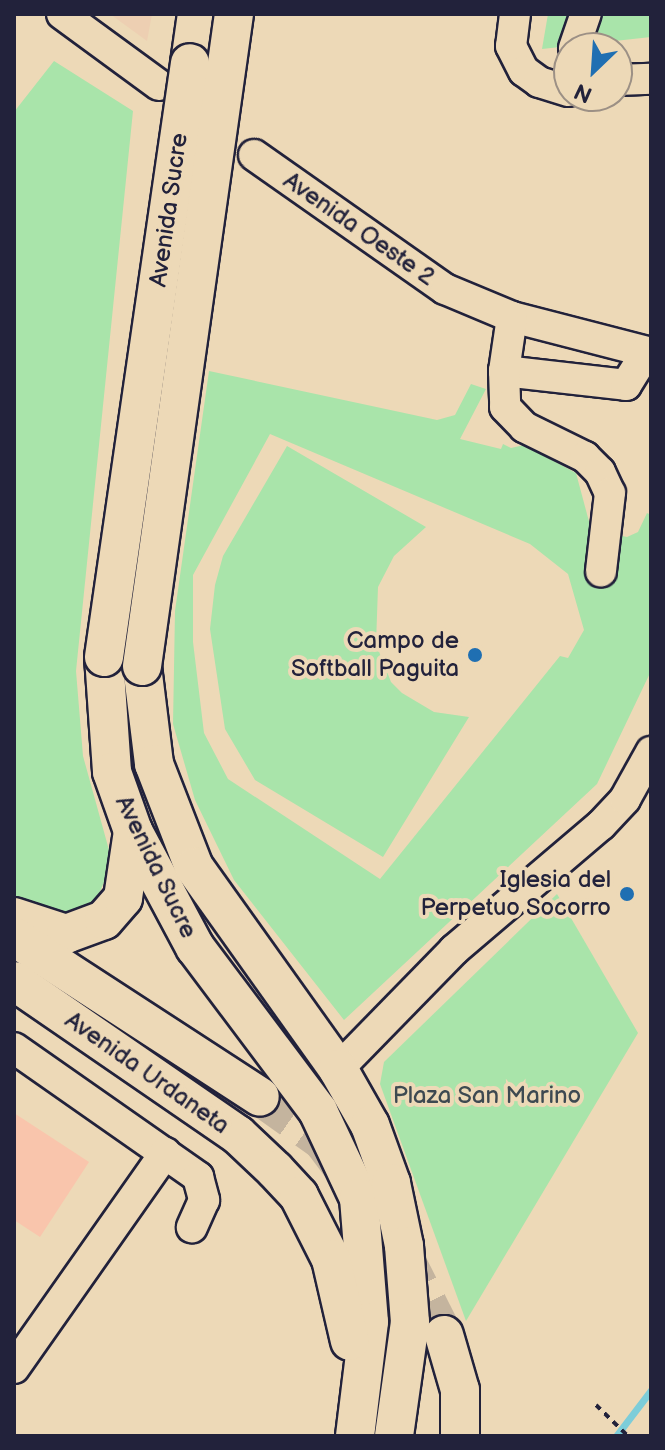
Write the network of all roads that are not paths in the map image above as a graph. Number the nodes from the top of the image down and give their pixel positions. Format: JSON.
{"nodes":[{"id":1,"x":62,"y":14,"type":"edge"},
{"id":2,"x":197,"y":14,"type":"edge"},
{"id":3,"x":234,"y":14,"type":"edge"},
{"id":4,"x":515,"y":14,"type":"edge"},
{"id":5,"x":553,"y":82,"type":"edge"},
{"id":6,"x":159,"y":85,"type":"dead end"},
{"id":7,"x":254,"y":155,"type":"dead end"},
{"id":8,"x":512,"y":317,"type":"junction"},
{"id":9,"x":649,"y":352,"type":"edge"},
{"id":10,"x":504,"y":371,"type":"junction"},
{"id":11,"x":601,"y":571,"type":"dead end"},
{"id":12,"x":651,"y":752,"type":"edge"},
{"id":13,"x":133,"y":831,"type":"junction"},
{"id":14,"x":14,"y":917,"type":"edge"},
{"id":15,"x":14,"y":937,"type":"edge"},
{"id":16,"x":14,"y":981,"type":"edge"},
{"id":17,"x":14,"y":1048,"type":"edge"},
{"id":18,"x":338,"y":1069,"type":"junction"},
{"id":19,"x":260,"y":1097,"type":"tunnel mouth"},
{"id":20,"x":380,"y":1150,"type":"junction"},
{"id":21,"x":165,"y":1153,"type":"junction"},
{"id":22,"x":347,"y":1167,"type":"junction"},
{"id":23,"x":275,"y":1170,"type":"junction"},
{"id":24,"x":192,"y":1227,"type":"dead end"},
{"id":25,"x":444,"y":1335,"type":"tunnel mouth"},
{"id":26,"x":14,"y":1368,"type":"edge"},
{"id":27,"x":356,"y":1433,"type":"edge"},
{"id":28,"x":394,"y":1436,"type":"edge"},
{"id":29,"x":460,"y":1436,"type":"edge"}],
"edges":[{"from":1,"to":6,"type":"street"},
{"from":2,"to":13,"type":"main road","name":"Avenida Sucre","bridge":true},
{"from":3,"to":18,"type":"main road","name":"Avenida Sucre","bridge":true},
{"from":4,"to":5,"type":"street"},
{"from":7,"to":8,"type":"street","name":"Avenida Oeste 2"},
{"from":8,"to":9,"type":"street","name":"Avenida Oeste 2"},
{"from":8,"to":10,"type":"street"},
{"from":9,"to":10,"type":"street"},
{"from":10,"to":11,"type":"street"},
{"from":12,"to":18,"type":"street"},
{"from":13,"to":14,"type":"main road"},
{"from":13,"to":22,"type":"main road","name":"Avenida Sucre"},
{"from":15,"to":19,"type":"main road"},
{"from":16,"to":23,"type":"main road","name":"Avenida Urdaneta"},
{"from":17,"to":21,"type":"street"},
{"from":18,"to":20,"type":"main road","name":"Avenida Sucre"},
{"from":20,"to":22,"type":"main road"},
{"from":20,"to":28,"type":"main road","name":"Avenida Sucre"},
{"from":21,"to":24,"type":"street"},
{"from":21,"to":26,"type":"street"},
{"from":22,"to":23,"type":"main road"},
{"from":22,"to":27,"type":"main road","name":"Avenida Sucre"},
{"from":23,"to":27,"type":"main road","name":"Avenida Urdaneta"},
{"from":25,"to":29,"type":"main road"}]}
